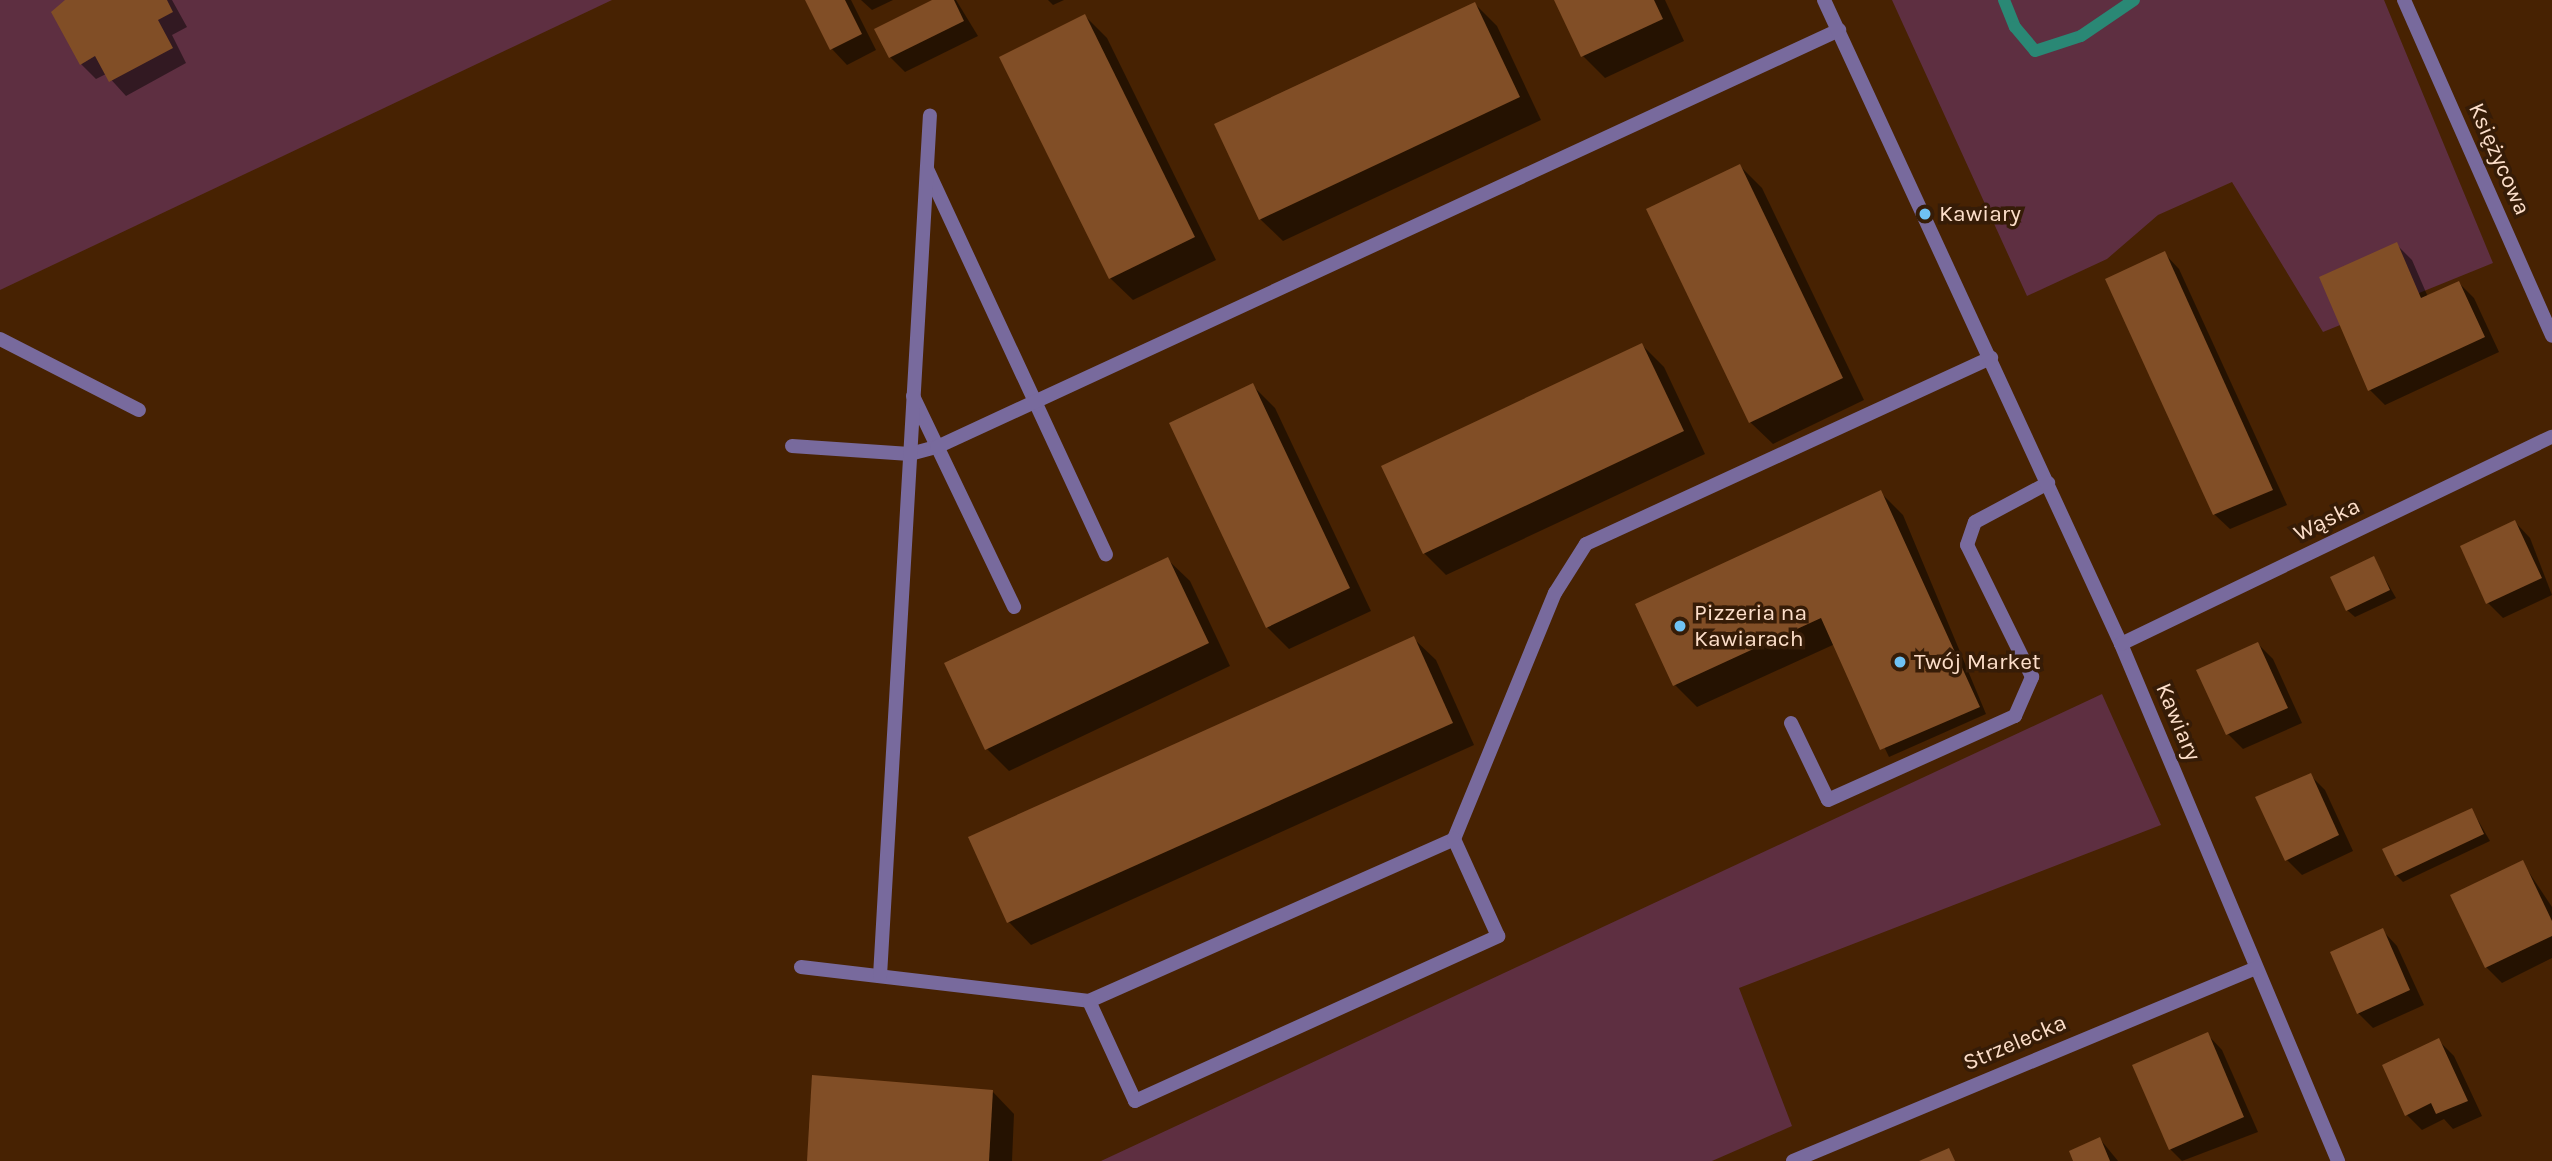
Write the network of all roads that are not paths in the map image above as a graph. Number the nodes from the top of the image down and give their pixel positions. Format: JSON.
{"nodes":[{"id":1,"x":1824,"y":0,"type":"edge"},
{"id":2,"x":2404,"y":0,"type":"edge"},
{"id":3,"x":1839,"y":30,"type":"junction"},
{"id":4,"x":930,"y":115,"type":"dead end"},
{"id":5,"x":927,"y":168,"type":"junction"},
{"id":6,"x":2552,"y":336,"type":"edge"},
{"id":7,"x":0,"y":340,"type":"edge"},
{"id":8,"x":1991,"y":358,"type":"junction"},
{"id":9,"x":912,"y":393,"type":"junction"},
{"id":10,"x":1037,"y":399,"type":"junction"},
{"id":11,"x":139,"y":410,"type":"dead end"},
{"id":12,"x":2552,"y":438,"type":"edge"},
{"id":13,"x":792,"y":446,"type":"dead end"},
{"id":14,"x":937,"y":447,"type":"junction"},
{"id":15,"x":910,"y":454,"type":"junction"},
{"id":16,"x":2048,"y":483,"type":"junction"},
{"id":17,"x":1105,"y":555,"type":"dead end"},
{"id":18,"x":1014,"y":607,"type":"dead end"},
{"id":19,"x":2121,"y":644,"type":"junction"},
{"id":20,"x":1791,"y":723,"type":"dead end"},
{"id":21,"x":1454,"y":839,"type":"junction"},
{"id":22,"x":801,"y":967,"type":"dead end"},
{"id":23,"x":2256,"y":968,"type":"junction"},
{"id":24,"x":880,"y":976,"type":"junction"},
{"id":25,"x":1089,"y":1001,"type":"junction"},
{"id":26,"x":1793,"y":1161,"type":"edge"},
{"id":27,"x":2338,"y":1161,"type":"edge"}],
"edges":[{"from":1,"to":3,"type":"street","name":"Kawiary"},
{"from":2,"to":6,"type":"street","name":"Księżycowa"},
{"from":3,"to":8,"type":"street","name":"Kawiary"},
{"from":3,"to":10,"type":"street"},
{"from":4,"to":5,"type":"street"},
{"from":5,"to":9,"type":"street"},
{"from":5,"to":10,"type":"street"},
{"from":7,"to":11,"type":"street"},
{"from":8,"to":16,"type":"street","name":"Kawiary"},
{"from":8,"to":21,"type":"street"},
{"from":9,"to":14,"type":"street"},
{"from":9,"to":15,"type":"street"},
{"from":10,"to":14,"type":"street"},
{"from":10,"to":17,"type":"street"},
{"from":12,"to":19,"type":"street","name":"Wąska"},
{"from":13,"to":15,"type":"street"},
{"from":14,"to":15,"type":"street"},
{"from":14,"to":18,"type":"street"},
{"from":15,"to":24,"type":"street"},
{"from":16,"to":19,"type":"street","name":"Kawiary"},
{"from":16,"to":20,"type":"street"},
{"from":19,"to":23,"type":"street","name":"Kawiary"},
{"from":21,"to":25,"type":"street"},
{"from":21,"to":25,"type":"street"},
{"from":22,"to":24,"type":"street"},
{"from":23,"to":26,"type":"street","name":"Strzelecka"},
{"from":23,"to":27,"type":"street","name":"Kawiary"},
{"from":24,"to":25,"type":"street"}]}
